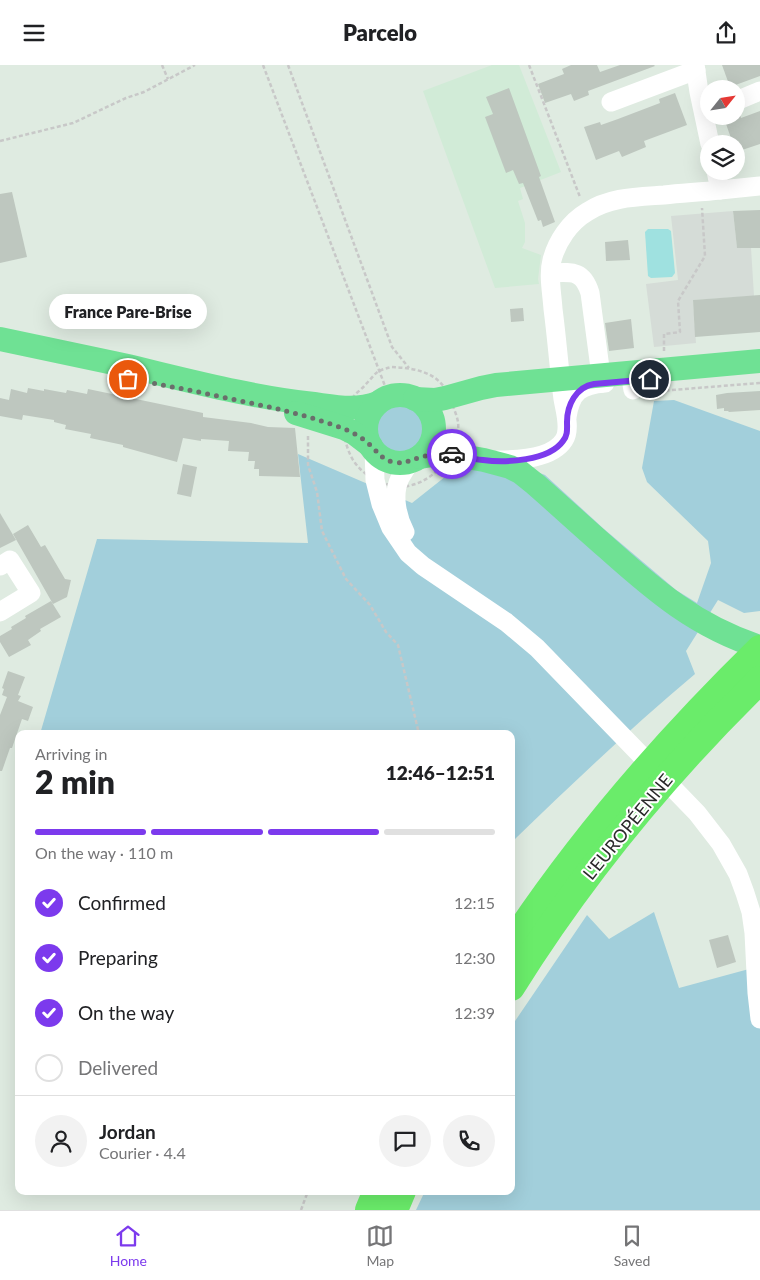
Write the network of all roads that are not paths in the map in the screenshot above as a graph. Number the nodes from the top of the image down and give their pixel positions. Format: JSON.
{"nodes":[{"id":1,"x":696,"y":68,"type":"edge"},
{"id":2,"x":700,"y":86,"type":"edge"},
{"id":3,"x":760,"y":91,"type":"edge"},
{"id":4,"x":745,"y":97,"type":"edge"},
{"id":5,"x":610,"y":102,"type":"dead end"},
{"id":6,"x":718,"y":180,"type":"edge"},
{"id":7,"x":760,"y":187,"type":"edge"},
{"id":8,"x":720,"y":190,"type":"junction"},
{"id":9,"x":550,"y":273,"type":"junction"},
{"id":10,"x":0,"y":339,"type":"edge"},
{"id":11,"x":0,"y":352,"type":"edge"},
{"id":12,"x":760,"y":361,"type":"edge"},
{"id":13,"x":760,"y":371,"type":"edge"},
{"id":14,"x":602,"y":379,"type":"junction"},
{"id":15,"x":561,"y":380,"type":"junction"},
{"id":16,"x":631,"y":381,"type":"junction"},
{"id":17,"x":415,"y":399,"type":"junction"},
{"id":18,"x":378,"y":403,"type":"junction"},
{"id":19,"x":566,"y":421,"type":"junction"},
{"id":20,"x":372,"y":448,"type":"junction"},
{"id":21,"x":416,"y":459,"type":"junction"},
{"id":22,"x":484,"y":460,"type":"junction"},
{"id":23,"x":0,"y":566,"type":"edge"},
{"id":24,"x":450,"y":583,"type":"junction"},
{"id":25,"x":0,"y":612,"type":"edge"},
{"id":26,"x":760,"y":648,"type":"edge"},
{"id":27,"x":760,"y":680,"type":"edge"},
{"id":28,"x":755,"y":910,"type":"edge"},
{"id":29,"x":515,"y":939,"type":"edge"},
{"id":30,"x":515,"y":981,"type":"edge"},
{"id":31,"x":760,"y":1019,"type":"edge"},
{"id":32,"x":376,"y":1195,"type":"edge"},
{"id":33,"x":400,"y":1195,"type":"edge"},
{"id":34,"x":369,"y":1210,"type":"edge"},
{"id":35,"x":394,"y":1210,"type":"edge"}],
"edges":[{"from":1,"to":2,"type":"street"},
{"from":1,"to":5,"type":"street"},
{"from":3,"to":4,"type":"street"},
{"from":6,"to":8,"type":"street"},
{"from":7,"to":8,"type":"street"},
{"from":8,"to":9,"type":"street"},
{"from":9,"to":14,"type":"street"},
{"from":9,"to":15,"type":"street"},
{"from":10,"to":18,"type":"main road"},
{"from":11,"to":20,"type":"main road"},
{"from":12,"to":16,"type":"main road"},
{"from":13,"to":16,"type":"street"},
{"from":14,"to":15,"type":"main road"},
{"from":14,"to":16,"type":"main road"},
{"from":14,"to":19,"type":"street"},
{"from":15,"to":17,"type":"main road"},
{"from":15,"to":19,"type":"street"},
{"from":17,"to":18,"type":"main road"},
{"from":17,"to":21,"type":"main road"},
{"from":18,"to":20,"type":"main road"},
{"from":19,"to":22,"type":"street"},
{"from":20,"to":21,"type":"main road"},
{"from":20,"to":24,"type":"street"},
{"from":21,"to":22,"type":"main road"},
{"from":21,"to":24,"type":"street"},
{"from":22,"to":26,"type":"main road"},
{"from":23,"to":25,"type":"street"},
{"from":24,"to":28,"type":"street"},
{"from":26,"to":29,"type":"highway","name":"L'EUROPÉENNE"},
{"from":27,"to":30,"type":"highway","name":"L'EUROPÉENNE"},
{"from":28,"to":31,"type":"street"},
{"from":32,"to":34,"type":"highway"},
{"from":33,"to":35,"type":"highway"}]}
